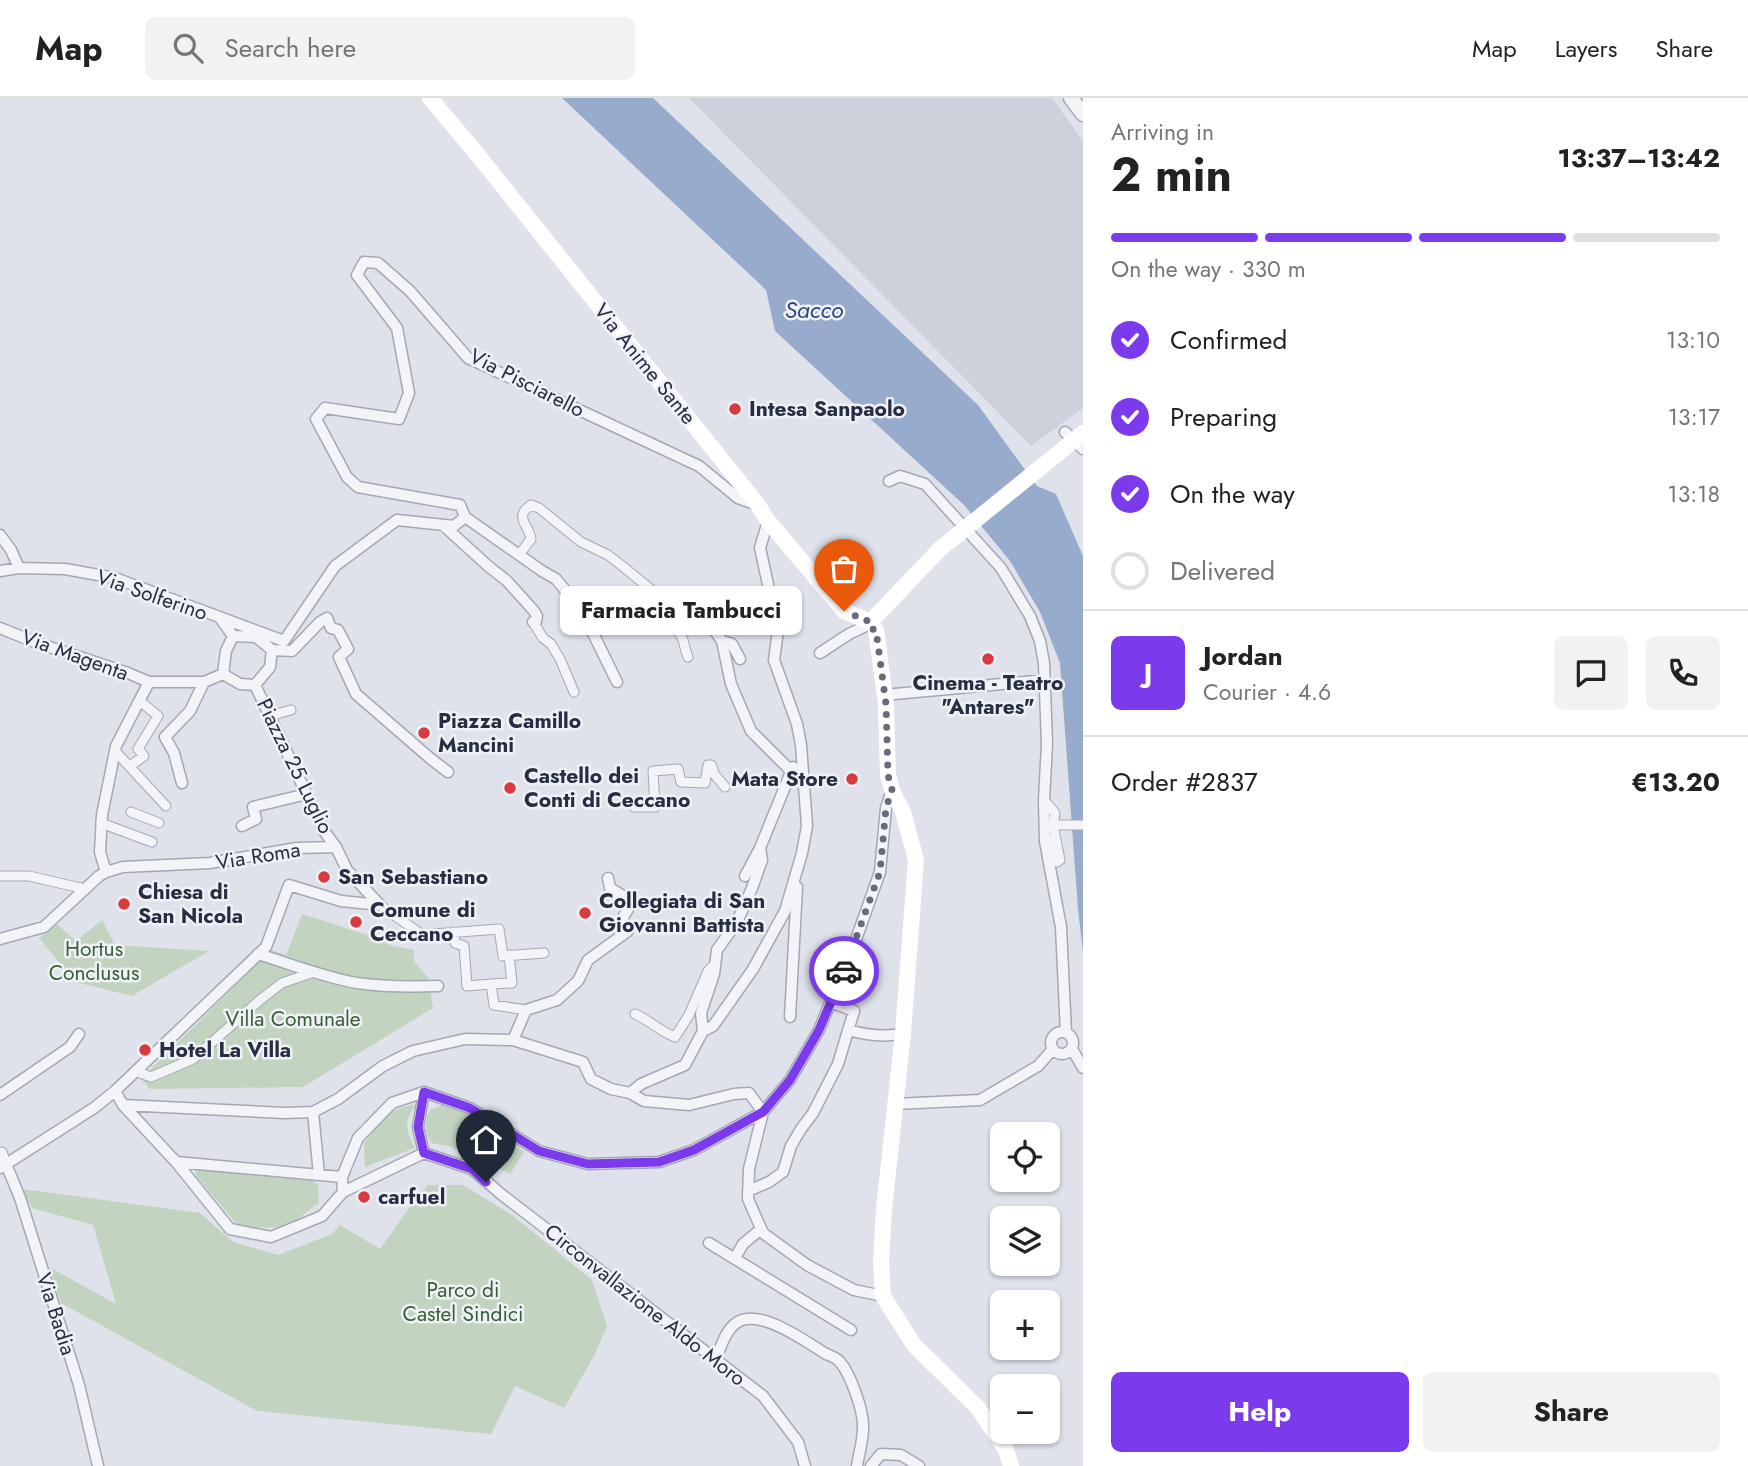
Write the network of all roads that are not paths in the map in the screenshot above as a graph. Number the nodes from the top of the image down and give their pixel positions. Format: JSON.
{"nodes":[{"id":1,"x":430,"y":98,"type":"edge"},
{"id":2,"x":1071,"y":98,"type":"edge"},
{"id":3,"x":1083,"y":114,"type":"edge"},
{"id":4,"x":1065,"y":432,"type":"dead end"},
{"id":5,"x":1083,"y":433,"type":"edge"},
{"id":6,"x":1083,"y":449,"type":"edge"},
{"id":7,"x":889,"y":481,"type":"dead end"},
{"id":8,"x":758,"y":505,"type":"junction"},
{"id":9,"x":465,"y":517,"type":"junction"},
{"id":10,"x":768,"y":521,"type":"junction"},
{"id":11,"x":443,"y":525,"type":"junction"},
{"id":12,"x":0,"y":535,"type":"edge"},
{"id":13,"x":519,"y":555,"type":"junction"},
{"id":14,"x":19,"y":568,"type":"junction"},
{"id":15,"x":0,"y":571,"type":"edge"},
{"id":16,"x":666,"y":602,"type":"junction"},
{"id":17,"x":700,"y":609,"type":"joint"},
{"id":18,"x":220,"y":618,"type":"junction"},
{"id":19,"x":533,"y":622,"type":"joint"},
{"id":20,"x":872,"y":623,"type":"junction"},
{"id":21,"x":0,"y":628,"type":"edge"},
{"id":22,"x":233,"y":636,"type":"junction"},
{"id":23,"x":722,"y":641,"type":"junction"},
{"id":24,"x":272,"y":650,"type":"junction"},
{"id":25,"x":820,"y":653,"type":"dead end"},
{"id":26,"x":688,"y":657,"type":"dead end"},
{"id":27,"x":740,"y":659,"type":"dead end"},
{"id":28,"x":223,"y":674,"type":"junction"},
{"id":29,"x":1045,"y":680,"type":"junction"},
{"id":30,"x":149,"y":682,"type":"junction"},
{"id":31,"x":204,"y":682,"type":"junction"},
{"id":32,"x":617,"y":682,"type":"dead end"},
{"id":33,"x":254,"y":685,"type":"junction"},
{"id":34,"x":574,"y":692,"type":"dead end"},
{"id":35,"x":140,"y":701,"type":"junction"},
{"id":36,"x":882,"y":701,"type":"junction"},
{"id":37,"x":291,"y":710,"type":"dead end"},
{"id":38,"x":269,"y":716,"type":"junction"},
{"id":39,"x":801,"y":745,"type":"junction"},
{"id":40,"x":116,"y":751,"type":"junction"},
{"id":41,"x":130,"y":766,"type":"junction"},
{"id":42,"x":448,"y":772,"type":"dead end"},
{"id":43,"x":792,"y":772,"type":"junction"},
{"id":44,"x":182,"y":783,"type":"dead end"},
{"id":45,"x":725,"y":787,"type":"dead end"},
{"id":46,"x":892,"y":790,"type":"junction"},
{"id":47,"x":307,"y":794,"type":"junction"},
{"id":48,"x":1044,"y":800,"type":"junction"},
{"id":49,"x":166,"y":806,"type":"dead end"},
{"id":50,"x":634,"y":807,"type":"dead end"},
{"id":51,"x":131,"y":812,"type":"dead end"},
{"id":52,"x":101,"y":823,"type":"junction"},
{"id":53,"x":159,"y":823,"type":"dead end"},
{"id":54,"x":1057,"y":825,"type":"junction"},
{"id":55,"x":1083,"y":825,"type":"edge"},
{"id":56,"x":242,"y":826,"type":"dead end"},
{"id":57,"x":1045,"y":841,"type":"junction"},
{"id":58,"x":152,"y":842,"type":"dead end"},
{"id":59,"x":336,"y":847,"type":"junction"},
{"id":60,"x":760,"y":848,"type":"junction"},
{"id":61,"x":106,"y":872,"type":"junction"},
{"id":62,"x":0,"y":876,"type":"edge"},
{"id":63,"x":745,"y":876,"type":"dead end"},
{"id":64,"x":608,"y":878,"type":"dead end"},
{"id":65,"x":795,"y":878,"type":"junction"},
{"id":66,"x":85,"y":889,"type":"junction"},
{"id":67,"x":380,"y":905,"type":"junction"},
{"id":68,"x":418,"y":932,"type":"dead end"},
{"id":69,"x":454,"y":932,"type":"junction"},
{"id":70,"x":433,"y":934,"type":"dead end"},
{"id":71,"x":0,"y":939,"type":"edge"},
{"id":72,"x":544,"y":953,"type":"dead end"},
{"id":73,"x":258,"y":954,"type":"junction"},
{"id":74,"x":509,"y":956,"type":"junction"},
{"id":75,"x":716,"y":964,"type":"junction"},
{"id":76,"x":314,"y":972,"type":"junction"},
{"id":77,"x":491,"y":984,"type":"junction"},
{"id":78,"x":438,"y":986,"type":"dead end"},
{"id":79,"x":831,"y":1002,"type":"junction"},
{"id":80,"x":526,"y":1010,"type":"junction"},
{"id":81,"x":635,"y":1014,"type":"dead end"},
{"id":82,"x":790,"y":1017,"type":"dead end"},
{"id":83,"x":848,"y":1030,"type":"junction"},
{"id":84,"x":703,"y":1031,"type":"junction"},
{"id":85,"x":902,"y":1033,"type":"junction"},
{"id":86,"x":1066,"y":1033,"type":"junction"},
{"id":87,"x":79,"y":1034,"type":"dead end"},
{"id":88,"x":513,"y":1040,"type":"junction"},
{"id":89,"x":1053,"y":1049,"type":"junction"},
{"id":90,"x":1072,"y":1049,"type":"junction"},
{"id":91,"x":1083,"y":1068,"type":"edge"},
{"id":92,"x":135,"y":1071,"type":"junction"},
{"id":93,"x":115,"y":1091,"type":"junction"},
{"id":94,"x":424,"y":1092,"type":"junction"},
{"id":95,"x":630,"y":1093,"type":"junction"},
{"id":96,"x":0,"y":1095,"type":"edge"},
{"id":97,"x":895,"y":1104,"type":"junction"},
{"id":98,"x":123,"y":1105,"type":"junction"},
{"id":99,"x":313,"y":1112,"type":"junction"},
{"id":100,"x":763,"y":1112,"type":"junction"},
{"id":101,"x":2,"y":1152,"type":"dead end"},
{"id":102,"x":424,"y":1153,"type":"junction"},
{"id":103,"x":176,"y":1162,"type":"junction"},
{"id":104,"x":3,"y":1166,"type":"edge"},
{"id":105,"x":319,"y":1175,"type":"junction"},
{"id":106,"x":342,"y":1177,"type":"junction"},
{"id":107,"x":748,"y":1191,"type":"junction"},
{"id":108,"x":343,"y":1192,"type":"junction"},
{"id":109,"x":761,"y":1229,"type":"junction"},
{"id":110,"x":709,"y":1243,"type":"dead end"},
{"id":111,"x":735,"y":1258,"type":"junction"},
{"id":112,"x":883,"y":1296,"type":"junction"},
{"id":113,"x":850,"y":1330,"type":"dead end"},
{"id":114,"x":716,"y":1359,"type":"junction"},
{"id":115,"x":98,"y":1466,"type":"edge"},
{"id":116,"x":805,"y":1466,"type":"edge"},
{"id":117,"x":857,"y":1466,"type":"edge"},
{"id":118,"x":871,"y":1466,"type":"edge"},
{"id":119,"x":919,"y":1466,"type":"edge"},
{"id":120,"x":1012,"y":1466,"type":"edge"}],
"edges":[{"from":1,"to":8,"type":"main road","name":"Via Anime Sante"},
{"from":2,"to":3,"type":"street"},
{"from":4,"to":6,"type":"street"},
{"from":5,"to":20,"type":"main road","bridge":true},
{"from":7,"to":29,"type":"street"},
{"from":8,"to":9,"type":"street","name":"Via Pisciarello"},
{"from":8,"to":10,"type":"main road","name":"Via Anime Sante"},
{"from":9,"to":11,"type":"street"},
{"from":9,"to":13,"type":"street"},
{"from":10,"to":20,"type":"main road","name":"Via Anime Sante"},
{"from":10,"to":39,"type":"street"},
{"from":11,"to":18,"type":"street"},
{"from":11,"to":19,"type":"street"},
{"from":12,"to":14,"type":"street"},
{"from":13,"to":16,"type":"street"},
{"from":13,"to":32,"type":"street"},
{"from":14,"to":15,"type":"street","name":"Via Solferino"},
{"from":14,"to":18,"type":"street","name":"Via Solferino"},
{"from":16,"to":17,"type":"street"},
{"from":16,"to":26,"type":"street"},
{"from":17,"to":23,"type":"street"},
{"from":18,"to":22,"type":"street"},
{"from":19,"to":34,"type":"street"},
{"from":20,"to":25,"type":"street"},
{"from":20,"to":36,"type":"main road"},
{"from":21,"to":30,"type":"street","name":"Via Magenta"},
{"from":22,"to":24,"type":"street"},
{"from":22,"to":28,"type":"street"},
{"from":23,"to":27,"type":"street"},
{"from":23,"to":43,"type":"street"},
{"from":24,"to":33,"type":"street","name":"Piazza 25 Luglio"},
{"from":24,"to":42,"type":"street"},
{"from":28,"to":31,"type":"street"},
{"from":28,"to":33,"type":"street"},
{"from":29,"to":36,"type":"street"},
{"from":29,"to":48,"type":"street"},
{"from":30,"to":31,"type":"street"},
{"from":30,"to":35,"type":"street"},
{"from":31,"to":44,"type":"street"},
{"from":33,"to":38,"type":"street","name":"Piazza 25 Luglio"},
{"from":35,"to":40,"type":"street"},
{"from":35,"to":41,"type":"street"},
{"from":36,"to":46,"type":"main road"},
{"from":37,"to":38,"type":"street"},
{"from":38,"to":47,"type":"street","name":"Piazza 25 Luglio"},
{"from":39,"to":43,"type":"street"},
{"from":39,"to":65,"type":"street"},
{"from":40,"to":41,"type":"street"},
{"from":40,"to":52,"type":"street"},
{"from":41,"to":49,"type":"street"},
{"from":43,"to":60,"type":"street"},
{"from":45,"to":50,"type":"street"},
{"from":46,"to":79,"type":"street"},
{"from":46,"to":85,"type":"main road"},
{"from":47,"to":56,"type":"street"},
{"from":47,"to":59,"type":"street","name":"Piazza 25 Luglio"},
{"from":48,"to":54,"type":"street"},
{"from":48,"to":57,"type":"street"},
{"from":51,"to":53,"type":"street"},
{"from":52,"to":58,"type":"street"},
{"from":52,"to":61,"type":"street"},
{"from":54,"to":55,"type":"street"},
{"from":54,"to":57,"type":"street"},
{"from":57,"to":86,"type":"street"},
{"from":59,"to":61,"type":"street","name":"Via Roma"},
{"from":59,"to":67,"type":"street"},
{"from":60,"to":63,"type":"street"},
{"from":60,"to":75,"type":"street"},
{"from":61,"to":66,"type":"street"},
{"from":62,"to":66,"type":"street"},
{"from":64,"to":80,"type":"street"},
{"from":65,"to":82,"type":"street"},
{"from":65,"to":84,"type":"street"},
{"from":66,"to":71,"type":"street"},
{"from":67,"to":68,"type":"street"},
{"from":67,"to":73,"type":"street"},
{"from":69,"to":70,"type":"street"},
{"from":69,"to":74,"type":"street"},
{"from":69,"to":77,"type":"street"},
{"from":72,"to":74,"type":"street"},
{"from":73,"to":76,"type":"street"},
{"from":73,"to":92,"type":"street"},
{"from":74,"to":77,"type":"street"},
{"from":75,"to":81,"type":"street"},
{"from":75,"to":84,"type":"street"},
{"from":76,"to":78,"type":"street"},
{"from":76,"to":92,"type":"street"},
{"from":77,"to":80,"type":"street"},
{"from":79,"to":83,"type":"street"},
{"from":79,"to":100,"type":"street"},
{"from":80,"to":88,"type":"street"},
{"from":83,"to":85,"type":"street"},
{"from":83,"to":107,"type":"street"},
{"from":84,"to":95,"type":"street"},
{"from":85,"to":97,"type":"main road"},
{"from":86,"to":89,"type":"street"},
{"from":86,"to":90,"type":"street"},
{"from":87,"to":96,"type":"street"},
{"from":88,"to":95,"type":"street"},
{"from":88,"to":99,"type":"street"},
{"from":89,"to":90,"type":"street"},
{"from":89,"to":97,"type":"street"},
{"from":90,"to":91,"type":"street"},
{"from":92,"to":93,"type":"street"},
{"from":93,"to":98,"type":"street"},
{"from":93,"to":104,"type":"street"},
{"from":94,"to":100,"type":"street"},
{"from":94,"to":102,"type":"street"},
{"from":94,"to":106,"type":"street"},
{"from":95,"to":100,"type":"street"},
{"from":97,"to":112,"type":"main road"},
{"from":98,"to":99,"type":"street"},
{"from":98,"to":103,"type":"street"},
{"from":99,"to":105,"type":"street"},
{"from":100,"to":107,"type":"street"},
{"from":101,"to":104,"type":"street"},
{"from":102,"to":108,"type":"street"},
{"from":102,"to":114,"type":"street","name":"Circonvallazione Aldo Moro"},
{"from":103,"to":105,"type":"street"},
{"from":103,"to":108,"type":"street"},
{"from":104,"to":115,"type":"street","name":"Via Badia"},
{"from":105,"to":106,"type":"street"},
{"from":106,"to":108,"type":"street"},
{"from":107,"to":109,"type":"street"},
{"from":109,"to":111,"type":"street"},
{"from":109,"to":112,"type":"street"},
{"from":110,"to":111,"type":"street"},
{"from":111,"to":113,"type":"street"},
{"from":112,"to":120,"type":"main road"},
{"from":114,"to":116,"type":"street","name":"Circonvallazione Aldo Moro"},
{"from":114,"to":117,"type":"street"},
{"from":118,"to":119,"type":"street"}]}
